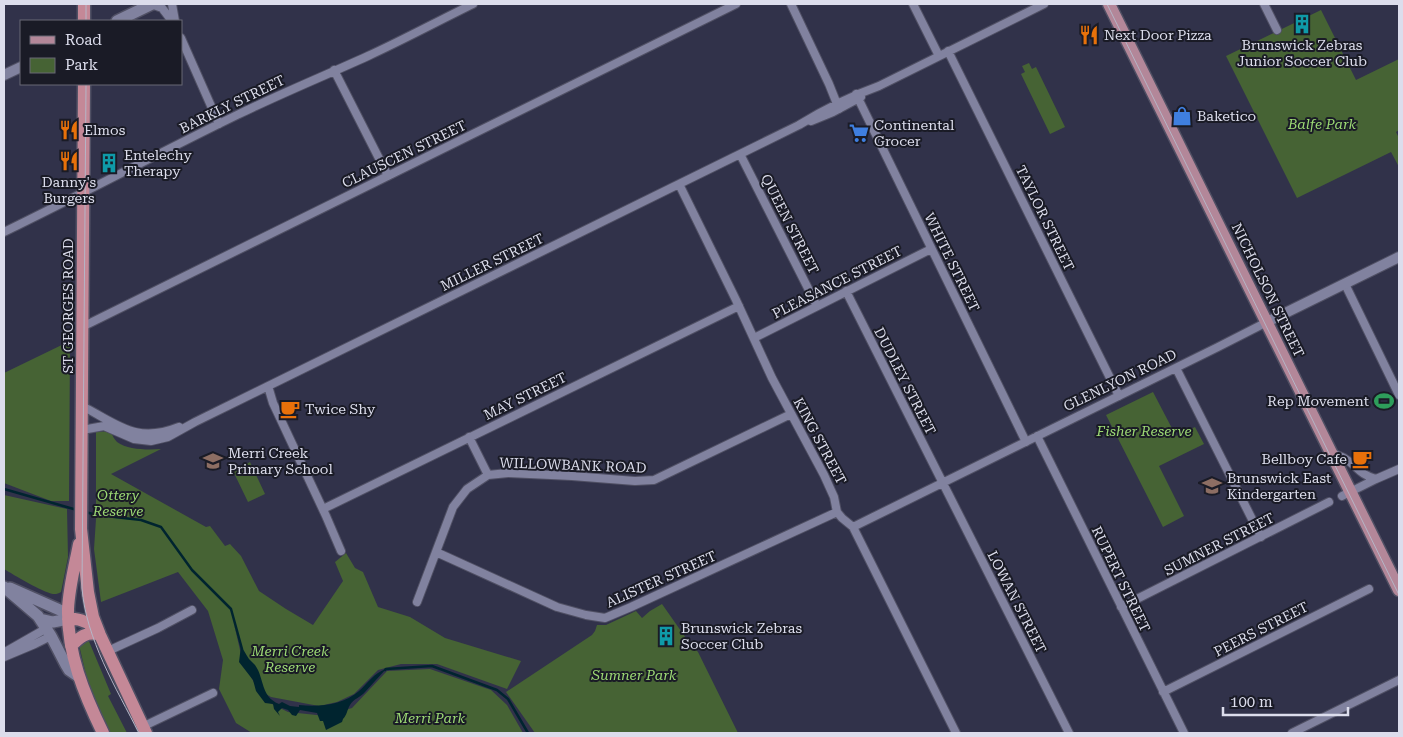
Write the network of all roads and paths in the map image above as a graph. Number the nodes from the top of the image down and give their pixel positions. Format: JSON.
{"nodes":[{"id":1,"x":84,"y":4,"type":"edge"},
{"id":2,"x":152,"y":4,"type":"edge"},
{"id":3,"x":172,"y":4,"type":"edge"},
{"id":4,"x":473,"y":4,"type":"edge"},
{"id":5,"x":736,"y":4,"type":"edge"},
{"id":6,"x":790,"y":4,"type":"edge"},
{"id":7,"x":913,"y":4,"type":"edge"},
{"id":8,"x":1044,"y":4,"type":"edge"},
{"id":9,"x":1109,"y":4,"type":"edge"},
{"id":10,"x":1264,"y":4,"type":"edge"},
{"id":11,"x":84,"y":20,"type":"edge"},
{"id":12,"x":119,"y":20,"type":"edge"},
{"id":13,"x":173,"y":20,"type":"edge"},
{"id":14,"x":174,"y":20,"type":"edge"},
{"id":15,"x":1277,"y":30,"type":"dead end"},
{"id":16,"x":182,"y":40,"type":"edge"},
{"id":17,"x":948,"y":51,"type":"junction"},
{"id":18,"x":939,"y":56,"type":"junction"},
{"id":19,"x":20,"y":68,"type":"edge"},
{"id":20,"x":334,"y":70,"type":"junction"},
{"id":21,"x":4,"y":76,"type":"edge"},
{"id":22,"x":84,"y":85,"type":"edge"},
{"id":23,"x":857,"y":97,"type":"junction"},
{"id":24,"x":840,"y":105,"type":"junction"},
{"id":25,"x":219,"y":124,"type":"junction"},
{"id":26,"x":740,"y":154,"type":"junction"},
{"id":27,"x":388,"y":176,"type":"junction"},
{"id":28,"x":679,"y":184,"type":"junction"},
{"id":29,"x":83,"y":193,"type":"junction"},
{"id":30,"x":4,"y":232,"type":"edge"},
{"id":31,"x":932,"y":249,"type":"junction"},
{"id":32,"x":1399,"y":257,"type":"edge"},
{"id":33,"x":1345,"y":284,"type":"junction"},
{"id":34,"x":846,"y":292,"type":"junction"},
{"id":35,"x":739,"y":306,"type":"junction"},
{"id":36,"x":817,"y":306,"type":"junction"},
{"id":37,"x":1267,"y":322,"type":"junction"},
{"id":38,"x":82,"y":326,"type":"junction"},
{"id":39,"x":754,"y":338,"type":"junction"},
{"id":40,"x":1176,"y":368,"type":"junction"},
{"id":41,"x":265,"y":387,"type":"junction"},
{"id":42,"x":1399,"y":395,"type":"edge"},
{"id":43,"x":1119,"y":396,"type":"junction"},
{"id":44,"x":82,"y":406,"type":"junction"},
{"id":45,"x":791,"y":414,"type":"junction"},
{"id":46,"x":195,"y":422,"type":"junction"},
{"id":47,"x":82,"y":430,"type":"junction"},
{"id":48,"x":1037,"y":436,"type":"junction"},
{"id":49,"x":469,"y":437,"type":"junction"},
{"id":50,"x":1026,"y":442,"type":"junction"},
{"id":51,"x":1332,"y":453,"type":"junction"},
{"id":52,"x":1399,"y":469,"type":"edge"},
{"id":53,"x":488,"y":475,"type":"junction"},
{"id":54,"x":1376,"y":479,"type":"junction"},
{"id":55,"x":942,"y":482,"type":"junction"},
{"id":56,"x":1346,"y":494,"type":"junction"},
{"id":57,"x":1329,"y":502,"type":"dead end"},
{"id":58,"x":323,"y":508,"type":"junction"},
{"id":59,"x":837,"y":512,"type":"junction"},
{"id":60,"x":853,"y":527,"type":"junction"},
{"id":61,"x":81,"y":529,"type":"junction"},
{"id":62,"x":1261,"y":537,"type":"junction"},
{"id":63,"x":341,"y":551,"type":"dead end"},
{"id":64,"x":436,"y":552,"type":"junction"},
{"id":65,"x":4,"y":586,"type":"edge"},
{"id":66,"x":87,"y":589,"type":"junction"},
{"id":67,"x":1369,"y":589,"type":"dead end"},
{"id":68,"x":1399,"y":590,"type":"edge"},
{"id":69,"x":417,"y":602,"type":"dead end"},
{"id":70,"x":1121,"y":607,"type":"junction"},
{"id":71,"x":192,"y":610,"type":"dead end"},
{"id":72,"x":68,"y":619,"type":"junction"},
{"id":73,"x":46,"y":628,"type":"junction"},
{"id":74,"x":100,"y":635,"type":"junction"},
{"id":75,"x":71,"y":646,"type":"junction"},
{"id":76,"x":108,"y":651,"type":"junction"},
{"id":77,"x":4,"y":655,"type":"edge"},
{"id":78,"x":79,"y":677,"type":"junction"},
{"id":79,"x":1399,"y":680,"type":"edge"},
{"id":80,"x":1163,"y":692,"type":"junction"},
{"id":81,"x":213,"y":693,"type":"dead end"},
{"id":82,"x":144,"y":730,"type":"edge"},
{"id":83,"x":103,"y":733,"type":"edge"},
{"id":84,"x":956,"y":733,"type":"edge"},
{"id":85,"x":1069,"y":733,"type":"edge"},
{"id":86,"x":1184,"y":733,"type":"edge"},
{"id":87,"x":1292,"y":733,"type":"edge"}],
"edges":[{"from":1,"to":11,"type":"highway"},
{"from":2,"to":12,"type":"main road"},
{"from":2,"to":13,"type":"street"},
{"from":3,"to":14,"type":"street"},
{"from":4,"to":20,"type":"street","name":"BARKLY STREET"},
{"from":5,"to":27,"type":"street","name":"CLAUSCEN STREET"},
{"from":6,"to":24,"type":"street"},
{"from":7,"to":18,"type":"street"},
{"from":8,"to":17,"type":"street","name":"MILLER STREET"},
{"from":9,"to":37,"type":"main road","name":"NICHOLSON STREET"},
{"from":10,"to":15,"type":"street"},
{"from":16,"to":25,"type":"street"},
{"from":17,"to":18,"type":"street","name":"MILLER STREET"},
{"from":17,"to":43,"type":"street","name":"TAYLOR STREET"},
{"from":18,"to":23,"type":"street","name":"MILLER STREET"},
{"from":19,"to":21,"type":"street"},
{"from":20,"to":25,"type":"street","name":"BARKLY STREET"},
{"from":20,"to":27,"type":"street"},
{"from":22,"to":29,"type":"highway","name":"ST GEORGES ROAD"},
{"from":23,"to":24,"type":"street","name":"MILLER STREET"},
{"from":23,"to":31,"type":"street","name":"WHITE STREET"},
{"from":24,"to":26,"type":"street","name":"MILLER STREET"},
{"from":25,"to":29,"type":"street","name":"BARKLY STREET"},
{"from":26,"to":28,"type":"street","name":"MILLER STREET"},
{"from":26,"to":36,"type":"street","name":"QUEEN STREET"},
{"from":27,"to":38,"type":"street","name":"CLAUSCEN STREET"},
{"from":28,"to":35,"type":"street","name":"KING STREET"},
{"from":28,"to":41,"type":"street","name":"MILLER STREET"},
{"from":29,"to":30,"type":"street","name":"BARKLY STREET"},
{"from":29,"to":38,"type":"highway","name":"ST GEORGES ROAD"},
{"from":31,"to":34,"type":"street","name":"PLEASANCE STREET"},
{"from":31,"to":50,"type":"street","name":"WHITE STREET"},
{"from":32,"to":33,"type":"street","name":"GLENLYON ROAD"},
{"from":33,"to":37,"type":"street","name":"GLENLYON ROAD"},
{"from":33,"to":42,"type":"street"},
{"from":34,"to":36,"type":"street","name":"PLEASANCE STREET"},
{"from":34,"to":55,"type":"street","name":"DUDLEY STREET"},
{"from":35,"to":39,"type":"street","name":"KING STREET"},
{"from":35,"to":49,"type":"street","name":"MAY STREET"},
{"from":36,"to":39,"type":"street","name":"PLEASANCE STREET"},
{"from":37,"to":40,"type":"street","name":"GLENLYON ROAD"},
{"from":37,"to":51,"type":"main road","name":"NICHOLSON STREET"},
{"from":38,"to":44,"type":"highway","name":"ST GEORGES ROAD"},
{"from":39,"to":45,"type":"street","name":"KING STREET"},
{"from":40,"to":43,"type":"street","name":"GLENLYON ROAD"},
{"from":40,"to":62,"type":"street"},
{"from":41,"to":46,"type":"street","name":"MILLER STREET"},
{"from":41,"to":58,"type":"street"},
{"from":43,"to":48,"type":"street","name":"GLENLYON ROAD"},
{"from":44,"to":46,"type":"street","name":"MILLER STREET"},
{"from":44,"to":47,"type":"highway","name":"ST GEORGES ROAD"},
{"from":45,"to":53,"type":"street","name":"WILLOWBANK ROAD"},
{"from":45,"to":59,"type":"street","name":"KING STREET"},
{"from":46,"to":47,"type":"street","name":"MILLER STREET"},
{"from":47,"to":61,"type":"highway","name":"ST GEORGES ROAD"},
{"from":48,"to":50,"type":"street","name":"GLENLYON ROAD"},
{"from":48,"to":70,"type":"street","name":"RUPERT STREET"},
{"from":49,"to":53,"type":"street"},
{"from":49,"to":58,"type":"street","name":"MAY STREET"},
{"from":50,"to":55,"type":"street","name":"GLENLYON ROAD"},
{"from":51,"to":54,"type":"street"},
{"from":51,"to":56,"type":"main road","name":"NICHOLSON STREET"},
{"from":52,"to":54,"type":"street"},
{"from":53,"to":64,"type":"street","name":"WILLOWBANK ROAD"},
{"from":54,"to":56,"type":"street"},
{"from":55,"to":60,"type":"street","name":"GLENLYON ROAD"},
{"from":55,"to":85,"type":"street","name":"LOWAN STREET"},
{"from":56,"to":68,"type":"main road","name":"NICHOLSON STREET"},
{"from":57,"to":62,"type":"street","name":"SUMNER STREET"},
{"from":58,"to":63,"type":"street"},
{"from":59,"to":60,"type":"street"},
{"from":59,"to":64,"type":"street","name":"ALISTER STREET"},
{"from":60,"to":84,"type":"street"},
{"from":61,"to":66,"type":"highway","name":"ST GEORGES ROAD"},
{"from":61,"to":72,"type":"highway","name":"ST GEORGES ROAD"},
{"from":62,"to":70,"type":"street","name":"SUMNER STREET"},
{"from":64,"to":69,"type":"street","name":"WILLOWBANK ROAD"},
{"from":65,"to":72,"type":"main road"},
{"from":65,"to":73,"type":"main road"},
{"from":66,"to":72,"type":"highway"},
{"from":66,"to":74,"type":"highway","name":"ST GEORGES ROAD"},
{"from":67,"to":80,"type":"street","name":"PEERS STREET"},
{"from":70,"to":80,"type":"street","name":"RUPERT STREET"},
{"from":71,"to":76,"type":"street"},
{"from":72,"to":73,"type":"main road"},
{"from":72,"to":74,"type":"highway"},
{"from":72,"to":75,"type":"highway","name":"ST GEORGES ROAD"},
{"from":73,"to":77,"type":"street"},
{"from":73,"to":78,"type":"main road"},
{"from":74,"to":75,"type":"highway"},
{"from":74,"to":76,"type":"highway","name":"ST GEORGES ROAD"},
{"from":75,"to":78,"type":"highway","name":"ST GEORGES ROAD"},
{"from":76,"to":82,"type":"highway","name":"ST GEORGES ROAD"},
{"from":78,"to":83,"type":"highway","name":"ST GEORGES ROAD"},
{"from":79,"to":87,"type":"street"},
{"from":80,"to":86,"type":"street","name":"RUPERT STREET"},
{"from":81,"to":82,"type":"street"}]}
